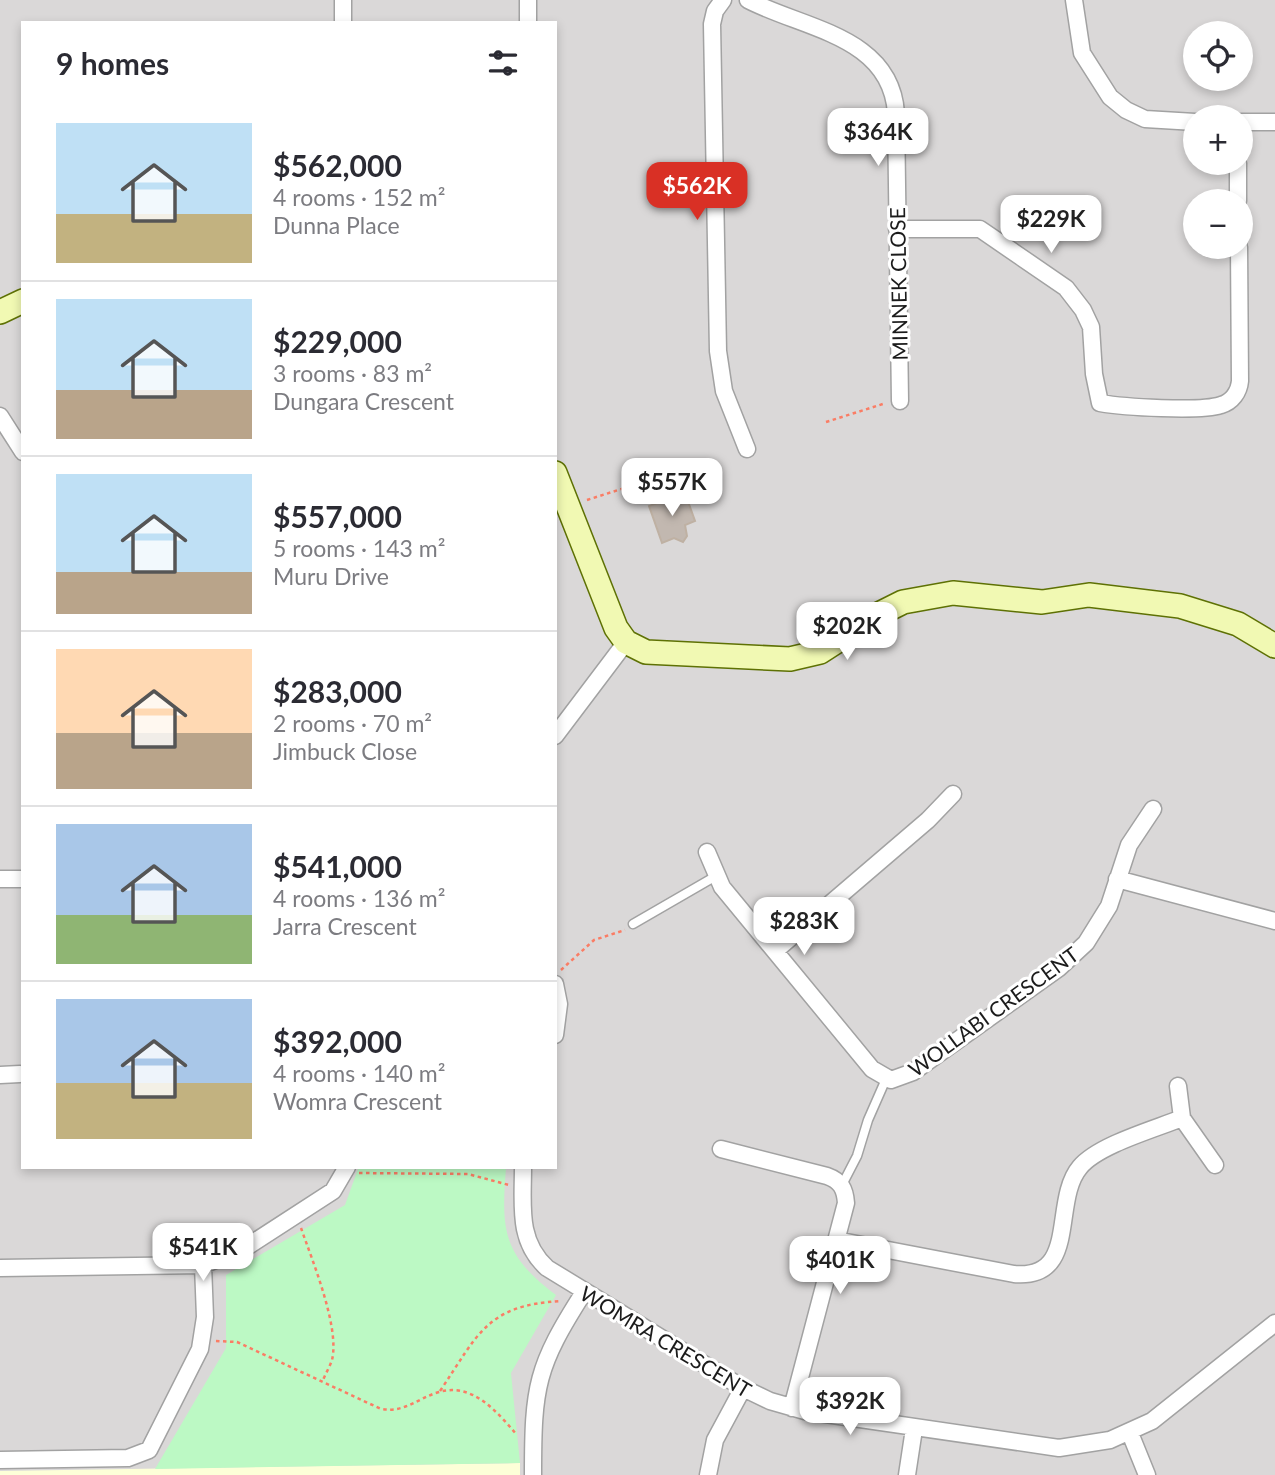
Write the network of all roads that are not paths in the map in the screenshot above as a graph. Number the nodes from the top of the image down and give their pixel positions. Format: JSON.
{"nodes":[{"id":1,"x":343,"y":0,"type":"edge"},
{"id":2,"x":528,"y":0,"type":"edge"},
{"id":3,"x":723,"y":0,"type":"edge"},
{"id":4,"x":748,"y":0,"type":"edge"},
{"id":5,"x":1074,"y":0,"type":"edge"},
{"id":6,"x":343,"y":21,"type":"edge"},
{"id":7,"x":528,"y":21,"type":"edge"},
{"id":8,"x":1183,"y":121,"type":"edge"},
{"id":9,"x":1253,"y":122,"type":"edge"},
{"id":10,"x":1275,"y":122,"type":"edge"},
{"id":11,"x":897,"y":229,"type":"junction"},
{"id":12,"x":1239,"y":259,"type":"edge"},
{"id":13,"x":21,"y":303,"type":"edge"},
{"id":14,"x":0,"y":312,"type":"edge"},
{"id":15,"x":900,"y":401,"type":"road end"},
{"id":16,"x":0,"y":416,"type":"edge"},
{"id":17,"x":21,"y":449,"type":"edge"},
{"id":18,"x":747,"y":449,"type":"dead end"},
{"id":19,"x":557,"y":478,"type":"edge"},
{"id":20,"x":626,"y":642,"type":"junction"},
{"id":21,"x":1275,"y":646,"type":"edge"},
{"id":22,"x":557,"y":733,"type":"edge"},
{"id":23,"x":953,"y":794,"type":"dead end"},
{"id":24,"x":1153,"y":809,"type":"dead end"},
{"id":25,"x":707,"y":852,"type":"dead end"},
{"id":26,"x":716,"y":876,"type":"junction"},
{"id":27,"x":0,"y":879,"type":"edge"},
{"id":28,"x":21,"y":879,"type":"edge"},
{"id":29,"x":1117,"y":880,"type":"junction"},
{"id":30,"x":1275,"y":921,"type":"edge"},
{"id":31,"x":633,"y":924,"type":"road end"},
{"id":32,"x":775,"y":951,"type":"junction"},
{"id":33,"x":557,"y":994,"type":"edge"},
{"id":34,"x":557,"y":1020,"type":"edge"},
{"id":35,"x":20,"y":1074,"type":"dead end"},
{"id":36,"x":0,"y":1075,"type":"edge"},
{"id":37,"x":886,"y":1079,"type":"junction"},
{"id":38,"x":1178,"y":1086,"type":"dead end"},
{"id":39,"x":1182,"y":1118,"type":"junction"},
{"id":40,"x":721,"y":1149,"type":"dead end"},
{"id":41,"x":1215,"y":1165,"type":"dead end"},
{"id":42,"x":523,"y":1169,"type":"edge"},
{"id":43,"x":346,"y":1170,"type":"edge"},
{"id":44,"x":842,"y":1185,"type":"junction"},
{"id":45,"x":836,"y":1240,"type":"junction"},
{"id":46,"x":203,"y":1265,"type":"junction"},
{"id":47,"x":0,"y":1268,"type":"edge"},
{"id":48,"x":584,"y":1292,"type":"junction"},
{"id":49,"x":1275,"y":1323,"type":"edge"},
{"id":50,"x":743,"y":1388,"type":"junction"},
{"id":51,"x":792,"y":1408,"type":"junction"},
{"id":52,"x":914,"y":1429,"type":"junction"},
{"id":53,"x":1130,"y":1433,"type":"junction"},
{"id":54,"x":0,"y":1460,"type":"edge"},
{"id":55,"x":533,"y":1475,"type":"edge"},
{"id":56,"x":708,"y":1475,"type":"edge"},
{"id":57,"x":907,"y":1475,"type":"edge"},
{"id":58,"x":1147,"y":1475,"type":"edge"}],
"edges":[{"from":1,"to":6,"type":"street"},
{"from":2,"to":7,"type":"street"},
{"from":3,"to":18,"type":"street"},
{"from":4,"to":11,"type":"street","name":"MINNEK CLOSE"},
{"from":5,"to":8,"type":"street"},
{"from":9,"to":10,"type":"street"},
{"from":11,"to":12,"type":"street"},
{"from":11,"to":15,"type":"street","name":"MINNEK CLOSE"},
{"from":13,"to":14,"type":"street"},
{"from":16,"to":17,"type":"street"},
{"from":19,"to":20,"type":"street"},
{"from":20,"to":21,"type":"street"},
{"from":20,"to":22,"type":"street"},
{"from":23,"to":32,"type":"street"},
{"from":24,"to":29,"type":"street","name":"WOLLABI CRESCENT"},
{"from":25,"to":26,"type":"street"},
{"from":26,"to":31,"type":"lane"},
{"from":26,"to":32,"type":"street"},
{"from":27,"to":28,"type":"street"},
{"from":29,"to":30,"type":"street"},
{"from":29,"to":37,"type":"street","name":"WOLLABI CRESCENT"},
{"from":32,"to":37,"type":"street"},
{"from":33,"to":34,"type":"street"},
{"from":35,"to":36,"type":"street"},
{"from":37,"to":44,"type":"lane","name":"WOLLABI CRESCENT"},
{"from":38,"to":39,"type":"street"},
{"from":39,"to":41,"type":"street"},
{"from":39,"to":45,"type":"street"},
{"from":40,"to":44,"type":"street"},
{"from":42,"to":48,"type":"street","name":"WOMRA CRESCENT"},
{"from":43,"to":46,"type":"street"},
{"from":44,"to":45,"type":"street","name":"WOLLABI CRESCENT"},
{"from":45,"to":51,"type":"street","name":"WOLLABI CRESCENT"},
{"from":46,"to":47,"type":"street"},
{"from":46,"to":54,"type":"street"},
{"from":48,"to":50,"type":"street","name":"WOMRA CRESCENT"},
{"from":48,"to":55,"type":"street"},
{"from":49,"to":53,"type":"street","name":"WOMRA CRESCENT"},
{"from":50,"to":51,"type":"street","name":"WOMRA CRESCENT"},
{"from":50,"to":56,"type":"street"},
{"from":51,"to":52,"type":"street","name":"WOMRA CRESCENT"},
{"from":52,"to":53,"type":"street","name":"WOMRA CRESCENT"},
{"from":52,"to":57,"type":"street"},
{"from":53,"to":58,"type":"street"}]}
